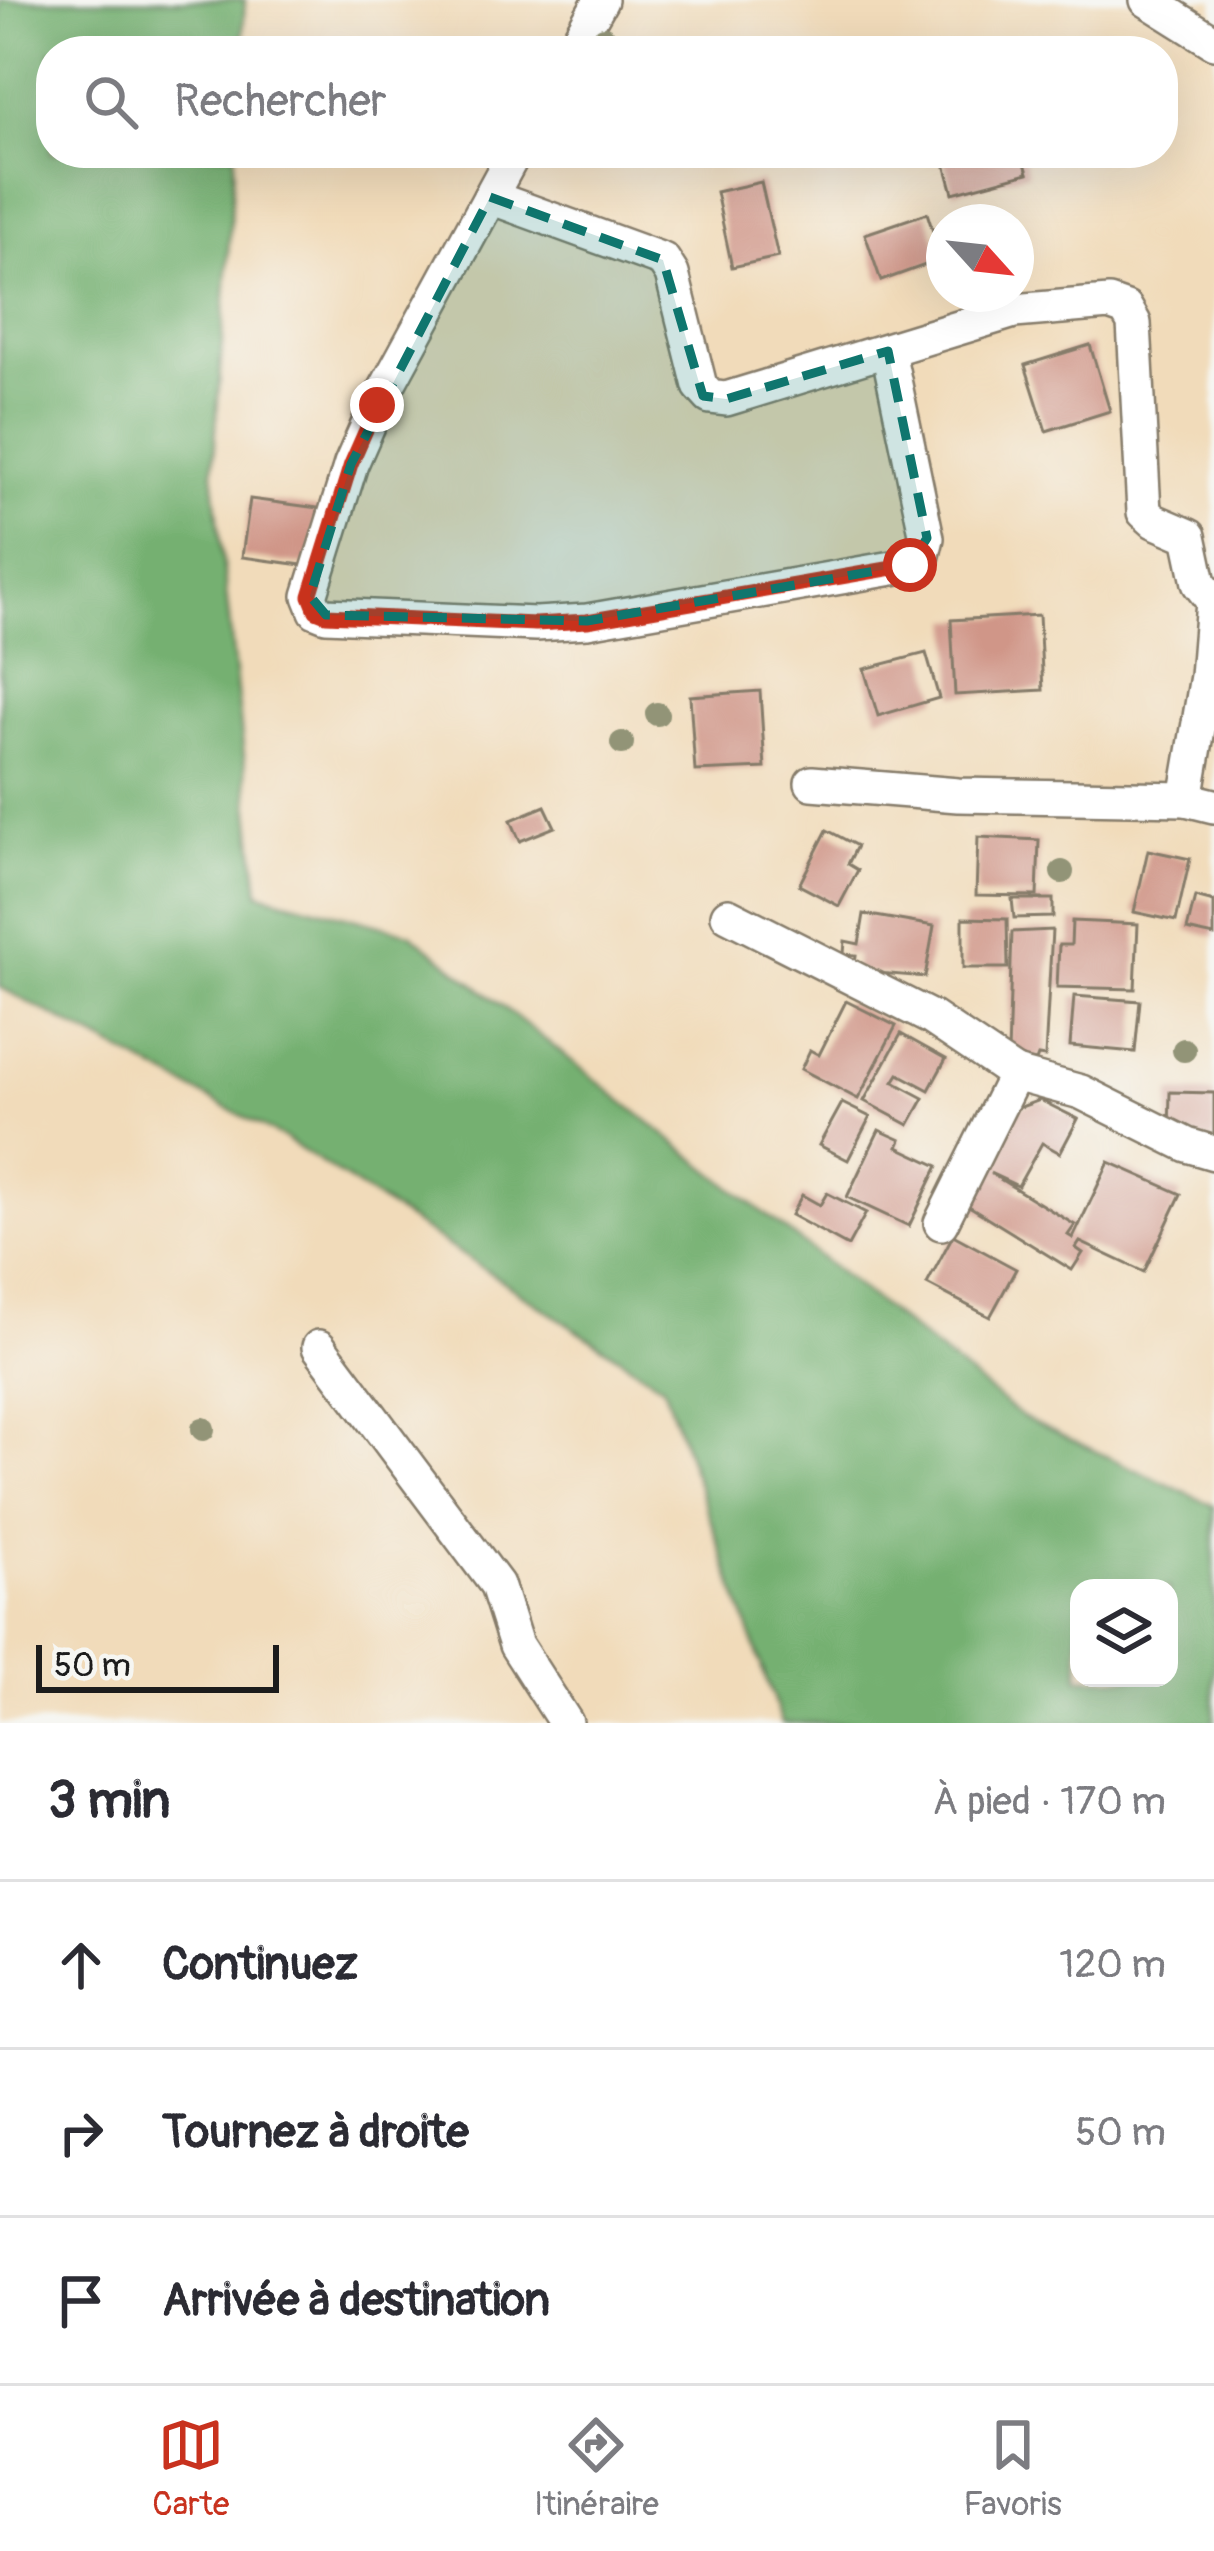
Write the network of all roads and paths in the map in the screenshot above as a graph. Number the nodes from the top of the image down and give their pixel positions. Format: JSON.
{"nodes":[{"id":1,"x":602,"y":0,"type":"edge"},
{"id":2,"x":1148,"y":0,"type":"edge"},
{"id":3,"x":581,"y":36,"type":"edge"},
{"id":4,"x":1214,"y":42,"type":"edge"},
{"id":5,"x":506,"y":168,"type":"edge"},
{"id":6,"x":490,"y":197,"type":"junction"},
{"id":7,"x":888,"y":352,"type":"junction"},
{"id":8,"x":1210,"y":677,"type":"edge"},
{"id":9,"x":812,"y":783,"type":"dead end"},
{"id":10,"x":1200,"y":802,"type":"edge"},
{"id":11,"x":728,"y":915,"type":"dead end"},
{"id":12,"x":1015,"y":1073,"type":"junction"},
{"id":13,"x":1214,"y":1153,"type":"edge"},
{"id":14,"x":941,"y":1223,"type":"dead end"},
{"id":15,"x":319,"y":1347,"type":"dead end"},
{"id":16,"x":566,"y":1723,"type":"edge"}],
"edges":[{"from":1,"to":3,"type":"street"},
{"from":2,"to":4,"type":"street"},
{"from":5,"to":6,"type":"street"},
{"from":6,"to":7,"type":"street"},
{"from":6,"to":7,"type":"street"},
{"from":7,"to":8,"type":"street"},
{"from":8,"to":10,"type":"street"},
{"from":9,"to":10,"type":"street"},
{"from":11,"to":12,"type":"street"},
{"from":12,"to":13,"type":"street"},
{"from":12,"to":14,"type":"street"},
{"from":15,"to":16,"type":"street"}]}
